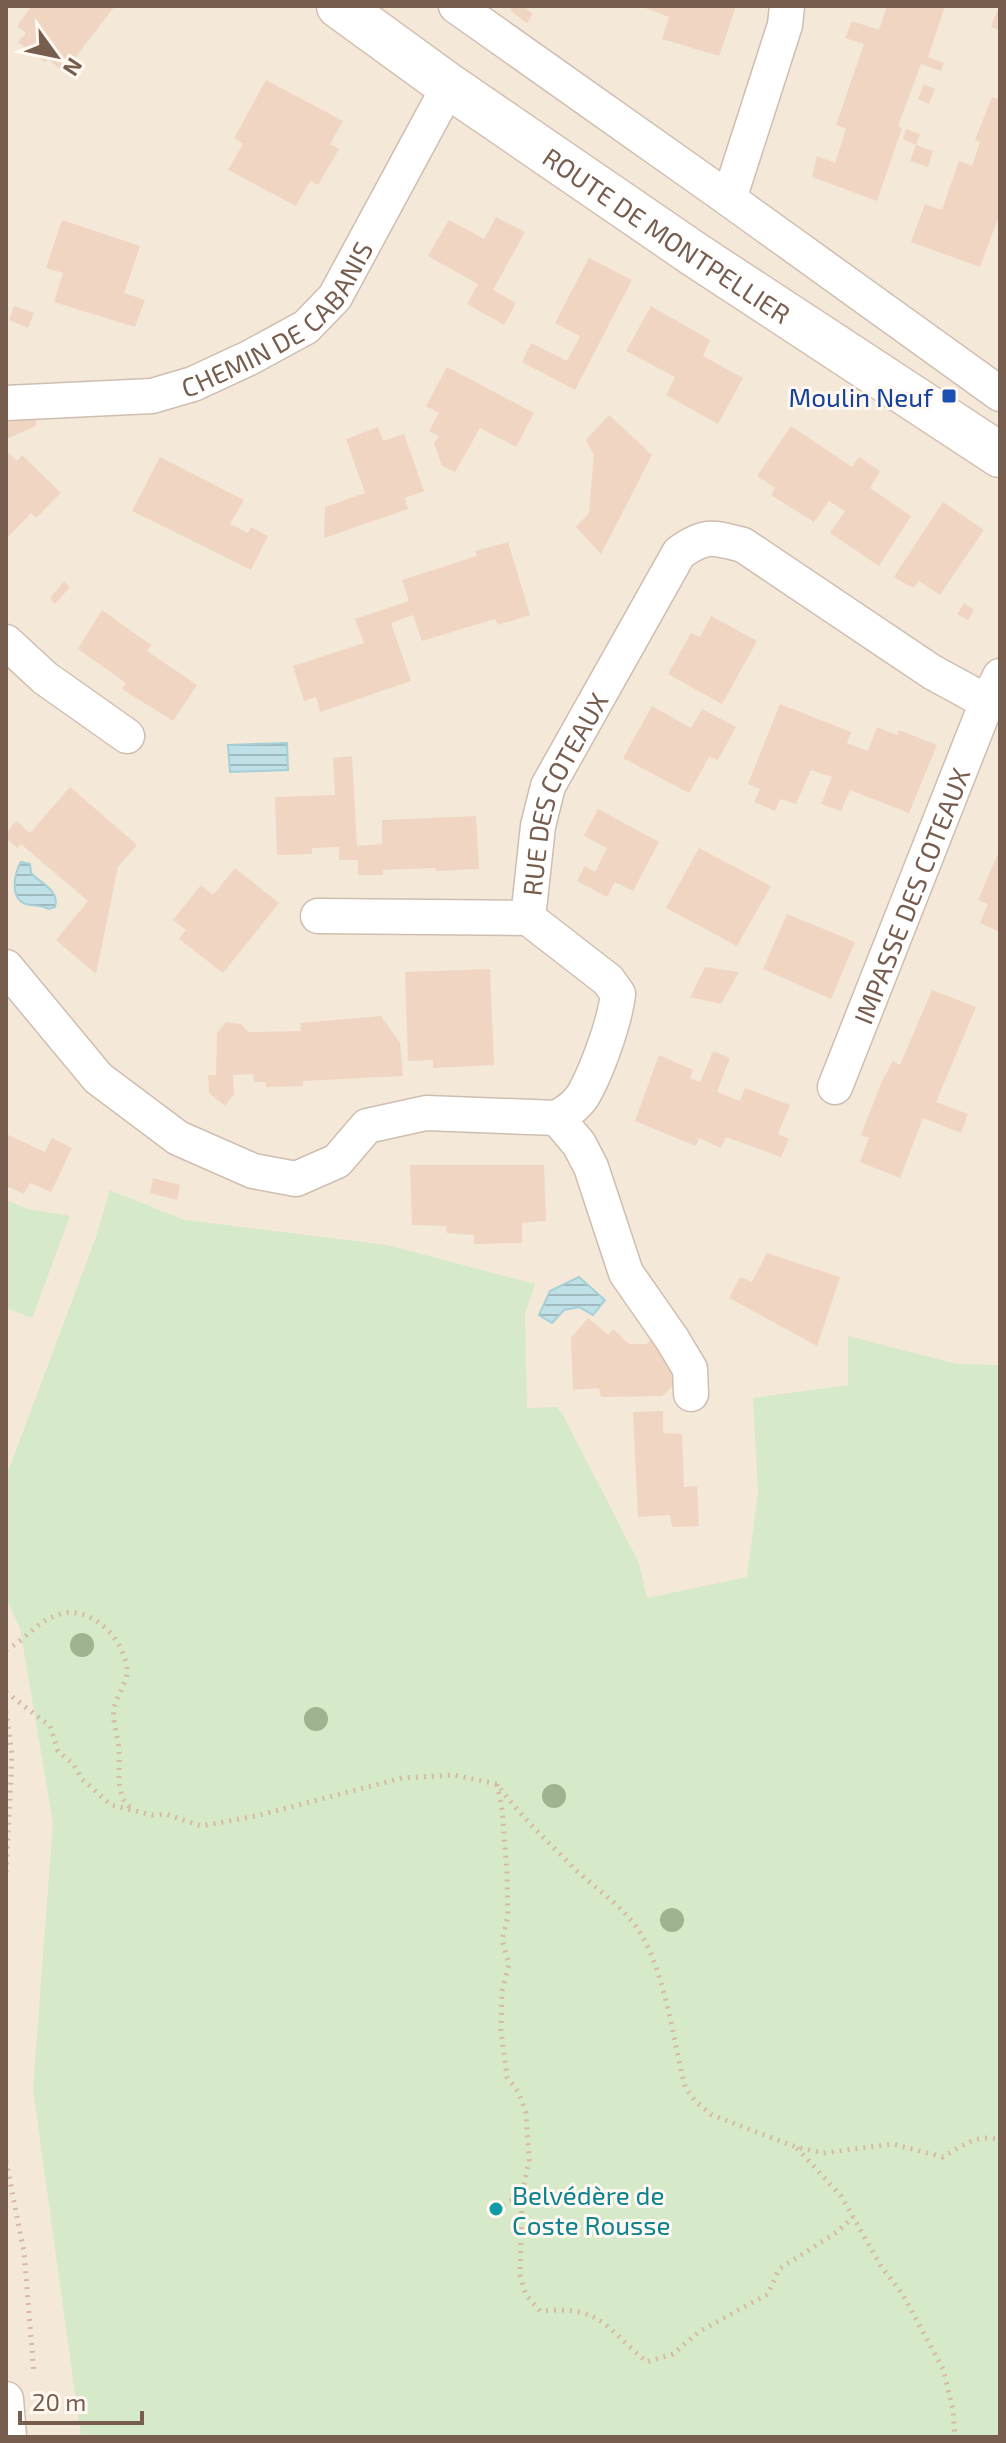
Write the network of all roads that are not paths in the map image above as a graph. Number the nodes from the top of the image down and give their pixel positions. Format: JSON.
{"nodes":[{"id":1,"x":339,"y":6,"type":"edge"},
{"id":2,"x":456,"y":6,"type":"edge"},
{"id":3,"x":787,"y":6,"type":"edge"},
{"id":4,"x":449,"y":86,"type":"junction"},
{"id":5,"x":729,"y":199,"type":"junction"},
{"id":6,"x":1000,"y":395,"type":"edge"},
{"id":7,"x":6,"y":403,"type":"edge"},
{"id":8,"x":990,"y":448,"type":"edge"},
{"id":9,"x":6,"y":642,"type":"edge"},
{"id":10,"x":994,"y":689,"type":"edge"},
{"id":11,"x":127,"y":736,"type":"dead end"},
{"id":12,"x":318,"y":916,"type":"dead end"},
{"id":13,"x":528,"y":918,"type":"junction"},
{"id":14,"x":6,"y":967,"type":"edge"},
{"id":15,"x":835,"y":1087,"type":"dead end"},
{"id":16,"x":557,"y":1118,"type":"junction"},
{"id":17,"x":691,"y":1394,"type":"dead end"},
{"id":18,"x":20,"y":2393,"type":"edge"},
{"id":19,"x":9,"y":2437,"type":"edge"}],
"edges":[{"from":1,"to":4,"type":"main road","name":"ROUTE DE MONTPELLIER"},
{"from":2,"to":5,"type":"street"},
{"from":3,"to":5,"type":"street"},
{"from":4,"to":7,"type":"street","name":"CHEMIN DE CABANIS"},
{"from":4,"to":8,"type":"main road","name":"ROUTE DE MONTPELLIER"},
{"from":5,"to":6,"type":"street"},
{"from":6,"to":8,"type":"street"},
{"from":9,"to":11,"type":"street"},
{"from":10,"to":13,"type":"street","name":"RUE DES COTEAUX"},
{"from":10,"to":15,"type":"street","name":"IMPASSE DES COTEAUX"},
{"from":12,"to":13,"type":"street"},
{"from":13,"to":16,"type":"street","name":"RUE DES COTEAUX"},
{"from":14,"to":16,"type":"street"},
{"from":16,"to":17,"type":"street"},
{"from":18,"to":19,"type":"street"}]}
